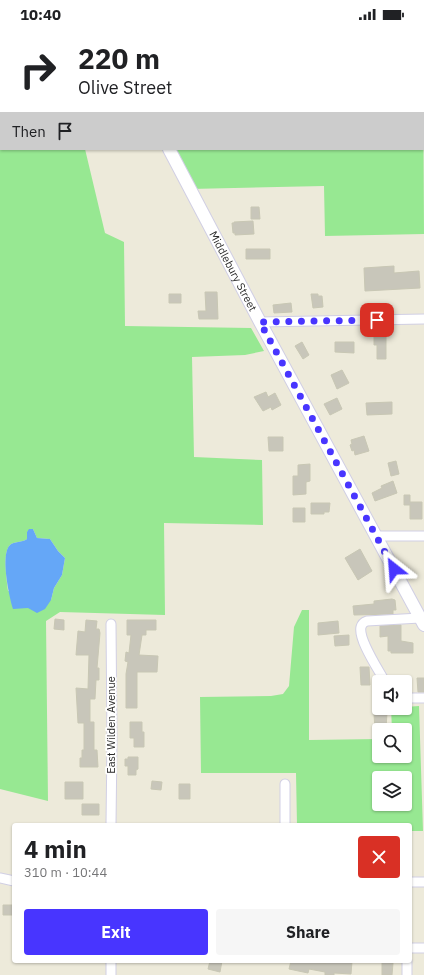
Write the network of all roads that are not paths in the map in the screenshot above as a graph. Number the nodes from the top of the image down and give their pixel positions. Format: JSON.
{"nodes":[{"id":1,"x":170,"y":150,"type":"edge"},
{"id":2,"x":424,"y":319,"type":"edge"},
{"id":3,"x":260,"y":322,"type":"junction"},
{"id":4,"x":376,"y":536,"type":"junction"},
{"id":5,"x":424,"y":536,"type":"edge"},
{"id":6,"x":422,"y":622,"type":"edge"},
{"id":7,"x":111,"y":624,"type":"dead end"},
{"id":8,"x":381,"y":675,"type":"edge"},
{"id":9,"x":412,"y":698,"type":"edge"},
{"id":10,"x":424,"y":698,"type":"edge"},
{"id":11,"x":285,"y":784,"type":"dead end"},
{"id":12,"x":111,"y":823,"type":"edge"},
{"id":13,"x":285,"y":823,"type":"edge"},
{"id":14,"x":0,"y":878,"type":"edge"},
{"id":15,"x":12,"y":881,"type":"edge"},
{"id":16,"x":412,"y":882,"type":"edge"},
{"id":17,"x":424,"y":882,"type":"edge"},
{"id":18,"x":412,"y":948,"type":"edge"},
{"id":19,"x":424,"y":948,"type":"edge"},
{"id":20,"x":111,"y":963,"type":"edge"},
{"id":21,"x":407,"y":963,"type":"edge"},
{"id":22,"x":111,"y":975,"type":"edge"},
{"id":23,"x":407,"y":975,"type":"edge"}],
"edges":[{"from":1,"to":3,"type":"main road","name":"Middlebury Street"},
{"from":2,"to":3,"type":"street"},
{"from":3,"to":4,"type":"main road","name":"Middlebury Street"},
{"from":4,"to":5,"type":"street"},
{"from":4,"to":6,"type":"main road","name":"Middlebury Street"},
{"from":6,"to":8,"type":"street"},
{"from":7,"to":12,"type":"street","name":"East Wilden Avenue"},
{"from":9,"to":10,"type":"street"},
{"from":11,"to":13,"type":"street"},
{"from":14,"to":15,"type":"street"},
{"from":16,"to":17,"type":"street"},
{"from":18,"to":19,"type":"street"},
{"from":20,"to":22,"type":"street"},
{"from":21,"to":23,"type":"street"}]}
